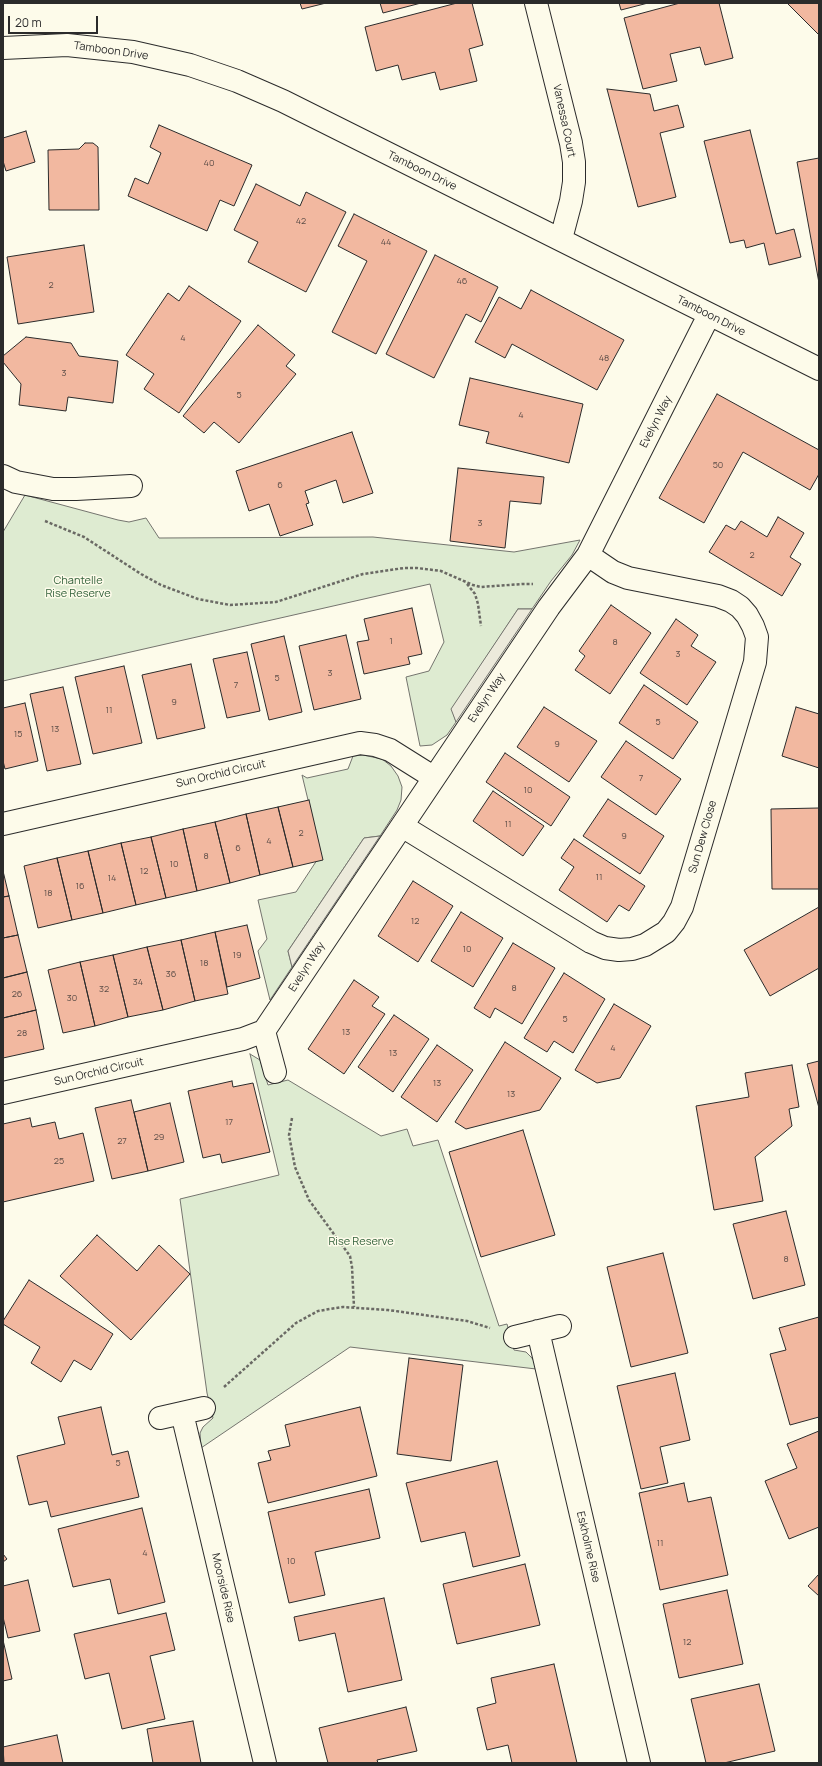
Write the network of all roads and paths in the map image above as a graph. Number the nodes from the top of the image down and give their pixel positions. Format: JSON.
{"nodes":[{"id":1,"x":536,"y":3,"type":"edge"},
{"id":2,"x":3,"y":48,"type":"edge"},
{"id":3,"x":561,"y":239,"type":"junction"},
{"id":4,"x":709,"y":315,"type":"junction"},
{"id":5,"x":819,"y":369,"type":"edge"},
{"id":6,"x":3,"y":476,"type":"edge"},
{"id":7,"x":131,"y":486,"type":"dead end"},
{"id":8,"x":45,"y":521,"type":"dead end"},
{"id":9,"x":588,"y":555,"type":"junction"},
{"id":10,"x":466,"y":582,"type":"junction"},
{"id":11,"x":554,"y":599,"type":"junction"},
{"id":12,"x":481,"y":626,"type":"dead end"},
{"id":13,"x":433,"y":777,"type":"junction"},
{"id":14,"x":3,"y":824,"type":"edge"},
{"id":15,"x":402,"y":826,"type":"junction"},
{"id":16,"x":264,"y":1031,"type":"junction"},
{"id":17,"x":275,"y":1072,"type":"dead end"},
{"id":18,"x":3,"y":1093,"type":"edge"},
{"id":19,"x":292,"y":1118,"type":"dead end"},
{"id":20,"x":354,"y":1307,"type":"junction"},
{"id":21,"x":560,"y":1326,"type":"dead end"},
{"id":22,"x":490,"y":1328,"type":"dead end"},
{"id":23,"x":538,"y":1332,"type":"junction"},
{"id":24,"x":516,"y":1337,"type":"dead end"},
{"id":25,"x":224,"y":1387,"type":"dead end"},
{"id":26,"x":204,"y":1408,"type":"dead end"},
{"id":27,"x":182,"y":1413,"type":"junction"},
{"id":28,"x":160,"y":1418,"type":"dead end"},
{"id":29,"x":265,"y":1763,"type":"edge"},
{"id":30,"x":639,"y":1763,"type":"edge"}],
"edges":[{"from":1,"to":3,"type":"street","name":"Vanessa Court"},
{"from":2,"to":3,"type":"street","name":"Tamboon Drive"},
{"from":3,"to":4,"type":"street","name":"Tamboon Drive"},
{"from":4,"to":5,"type":"street","name":"Tamboon Drive"},
{"from":4,"to":9,"type":"street","name":"Evelyn Way"},
{"from":6,"to":7,"type":"street"},
{"from":8,"to":10,"type":"path"},
{"from":9,"to":11,"type":"street","name":"Evelyn Way"},
{"from":9,"to":15,"type":"street","name":"Sun Dew Close"},
{"from":10,"to":11,"type":"path"},
{"from":10,"to":12,"type":"path"},
{"from":11,"to":13,"type":"street","name":"Evelyn Way"},
{"from":13,"to":14,"type":"street","name":"Sun Orchid Circuit"},
{"from":13,"to":15,"type":"street","name":"Evelyn Way"},
{"from":15,"to":16,"type":"street","name":"Evelyn Way"},
{"from":16,"to":17,"type":"street"},
{"from":16,"to":18,"type":"street","name":"Sun Orchid Circuit"},
{"from":19,"to":20,"type":"path"},
{"from":20,"to":22,"type":"path"},
{"from":20,"to":25,"type":"path"},
{"from":21,"to":23,"type":"street"},
{"from":23,"to":24,"type":"street"},
{"from":23,"to":30,"type":"street","name":"Eskholme Rise"},
{"from":26,"to":27,"type":"street"},
{"from":27,"to":28,"type":"street"},
{"from":27,"to":29,"type":"street","name":"Moorside Rise"}]}
